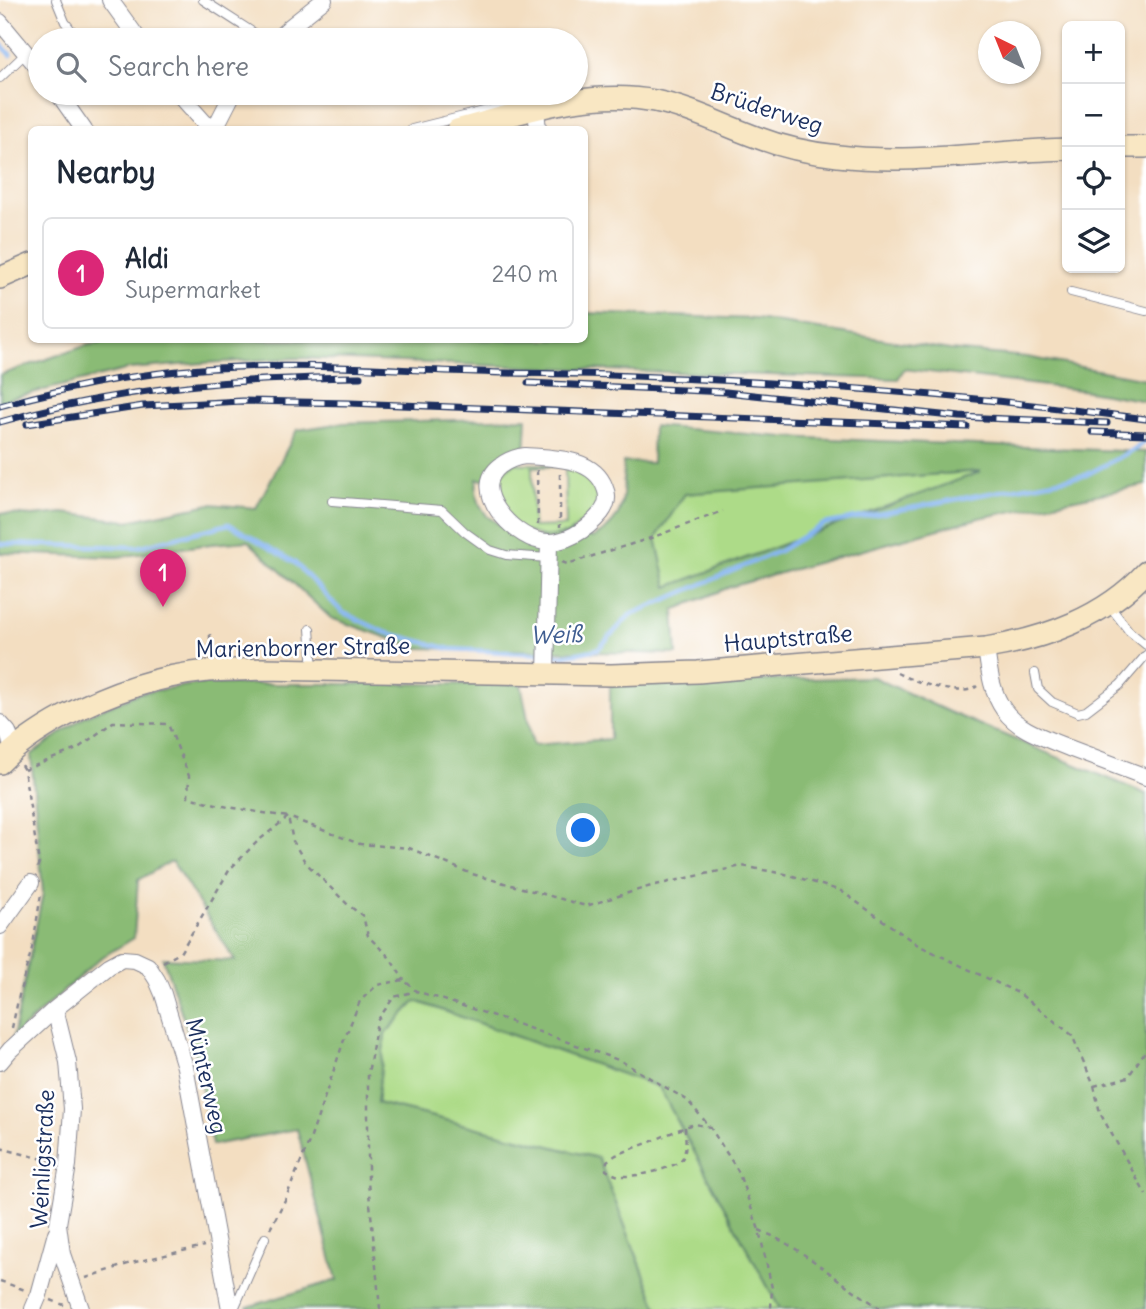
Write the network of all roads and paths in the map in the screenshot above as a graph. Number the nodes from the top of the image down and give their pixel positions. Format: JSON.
{"nodes":[{"id":1,"x":56,"y":0,"type":"edge"},
{"id":2,"x":110,"y":0,"type":"edge"},
{"id":3,"x":204,"y":0,"type":"edge"},
{"id":4,"x":324,"y":0,"type":"edge"},
{"id":5,"x":0,"y":22,"type":"edge"},
{"id":6,"x":70,"y":28,"type":"edge"},
{"id":7,"x":130,"y":28,"type":"edge"},
{"id":8,"x":247,"y":28,"type":"edge"},
{"id":9,"x":289,"y":28,"type":"edge"},
{"id":10,"x":26,"y":53,"type":"junction"},
{"id":11,"x":28,"y":55,"type":"edge"},
{"id":12,"x":0,"y":78,"type":"edge"},
{"id":13,"x":588,"y":100,"type":"edge"},
{"id":14,"x":66,"y":105,"type":"edge"},
{"id":15,"x":189,"y":105,"type":"edge"},
{"id":16,"x":226,"y":105,"type":"edge"},
{"id":17,"x":509,"y":105,"type":"edge"},
{"id":18,"x":520,"y":105,"type":"edge"},
{"id":19,"x":569,"y":105,"type":"edge"},
{"id":20,"x":537,"y":119,"type":"edge"},
{"id":21,"x":81,"y":126,"type":"edge"},
{"id":22,"x":208,"y":126,"type":"edge"},
{"id":23,"x":214,"y":126,"type":"edge"},
{"id":24,"x":424,"y":126,"type":"edge"},
{"id":25,"x":486,"y":126,"type":"edge"},
{"id":26,"x":1146,"y":147,"type":"edge"},
{"id":27,"x":1125,"y":148,"type":"edge"},
{"id":28,"x":1062,"y":149,"type":"edge"},
{"id":29,"x":28,"y":266,"type":"edge"},
{"id":30,"x":0,"y":278,"type":"edge"},
{"id":31,"x":1071,"y":292,"type":"dead end"},
{"id":32,"x":1146,"y":311,"type":"edge"},
{"id":33,"x":537,"y":457,"type":"junction"},
{"id":34,"x":559,"y":458,"type":"junction"},
{"id":35,"x":332,"y":501,"type":"dead end"},
{"id":36,"x":723,"y":511,"type":"dead end"},
{"id":37,"x":538,"y":527,"type":"dead end"},
{"id":38,"x":560,"y":527,"type":"dead end"},
{"id":39,"x":549,"y":550,"type":"junction"},
{"id":40,"x":1146,"y":572,"type":"edge"},
{"id":41,"x":1108,"y":604,"type":"junction"},
{"id":42,"x":310,"y":629,"type":"dead end"},
{"id":43,"x":1146,"y":645,"type":"edge"},
{"id":44,"x":986,"y":648,"type":"junction"},
{"id":45,"x":1146,"y":655,"type":"edge"},
{"id":46,"x":885,"y":656,"type":"junction"},
{"id":47,"x":546,"y":668,"type":"junction"},
{"id":48,"x":313,"y":670,"type":"junction"},
{"id":49,"x":1035,"y":673,"type":"dead end"},
{"id":50,"x":991,"y":682,"type":"junction"},
{"id":51,"x":0,"y":723,"type":"edge"},
{"id":52,"x":4,"y":752,"type":"edge"},
{"id":53,"x":24,"y":770,"type":"junction"},
{"id":54,"x":1146,"y":777,"type":"edge"},
{"id":55,"x":288,"y":817,"type":"junction"},
{"id":56,"x":39,"y":863,"type":"junction"},
{"id":57,"x":37,"y":883,"type":"junction"},
{"id":58,"x":0,"y":926,"type":"edge"},
{"id":59,"x":148,"y":966,"type":"junction"},
{"id":60,"x":404,"y":980,"type":"junction"},
{"id":61,"x":416,"y":991,"type":"junction"},
{"id":62,"x":55,"y":1009,"type":"junction"},
{"id":63,"x":1146,"y":1050,"type":"edge"},
{"id":64,"x":5,"y":1056,"type":"edge"},
{"id":65,"x":1094,"y":1086,"type":"junction"},
{"id":66,"x":685,"y":1127,"type":"junction"},
{"id":67,"x":710,"y":1127,"type":"junction"},
{"id":68,"x":0,"y":1148,"type":"edge"},
{"id":69,"x":57,"y":1162,"type":"dead end"},
{"id":70,"x":1146,"y":1195,"type":"edge"},
{"id":71,"x":58,"y":1224,"type":"junction"},
{"id":72,"x":758,"y":1230,"type":"junction"},
{"id":73,"x":265,"y":1238,"type":"joint"},
{"id":74,"x":218,"y":1243,"type":"junction"},
{"id":75,"x":88,"y":1278,"type":"dead end"},
{"id":76,"x":0,"y":1281,"type":"edge"},
{"id":77,"x":26,"y":1291,"type":"dead end"},
{"id":78,"x":52,"y":1300,"type":"dead end"},
{"id":79,"x":62,"y":1304,"type":"dead end"},
{"id":80,"x":33,"y":1309,"type":"edge"},
{"id":81,"x":81,"y":1309,"type":"edge"},
{"id":82,"x":232,"y":1309,"type":"edge"},
{"id":83,"x":380,"y":1309,"type":"edge"},
{"id":84,"x":771,"y":1309,"type":"edge"},
{"id":85,"x":881,"y":1309,"type":"edge"}],
"edges":[{"from":1,"to":6,"type":"lane"},
{"from":2,"to":7,"type":"street"},
{"from":3,"to":8,"type":"lane"},
{"from":4,"to":9,"type":"street"},
{"from":5,"to":10,"type":"street"},
{"from":10,"to":11,"type":"street"},
{"from":10,"to":12,"type":"lane"},
{"from":13,"to":28,"type":"main road","name":"Brüderweg"},
{"from":14,"to":21,"type":"street"},
{"from":15,"to":22,"type":"street"},
{"from":16,"to":23,"type":"street"},
{"from":17,"to":24,"type":"lane"},
{"from":18,"to":20,"type":"lane"},
{"from":19,"to":20,"type":"main road","name":"Brüderweg"},
{"from":20,"to":25,"type":"main road","name":"Brüderweg"},
{"from":26,"to":27,"type":"main road"},
{"from":29,"to":30,"type":"main road"},
{"from":31,"to":32,"type":"lane"},
{"from":33,"to":34,"type":"street"},
{"from":33,"to":37,"type":"path"},
{"from":33,"to":39,"type":"street"},
{"from":34,"to":38,"type":"path"},
{"from":34,"to":39,"type":"street"},
{"from":35,"to":39,"type":"lane"},
{"from":36,"to":39,"type":"path"},
{"from":39,"to":47,"type":"street"},
{"from":40,"to":41,"type":"main road","name":"Hauptstraße"},
{"from":41,"to":43,"type":"lane"},
{"from":41,"to":44,"type":"main road","name":"Hauptstraße"},
{"from":42,"to":48,"type":"lane"},
{"from":44,"to":46,"type":"main road","name":"Hauptstraße"},
{"from":44,"to":50,"type":"street"},
{"from":45,"to":49,"type":"lane"},
{"from":46,"to":47,"type":"main road","name":"Hauptstraße"},
{"from":46,"to":50,"type":"path"},
{"from":47,"to":48,"type":"main road","name":"Marienborner Straße"},
{"from":48,"to":52,"type":"main road","name":"Marienborner Straße"},
{"from":50,"to":54,"type":"street"},
{"from":51,"to":52,"type":"street"},
{"from":52,"to":53,"type":"path"},
{"from":53,"to":55,"type":"path"},
{"from":53,"to":56,"type":"path"},
{"from":55,"to":59,"type":"path"},
{"from":55,"to":60,"type":"path"},
{"from":55,"to":65,"type":"path"},
{"from":56,"to":57,"type":"path"},
{"from":56,"to":57,"type":"path"},
{"from":57,"to":58,"type":"street"},
{"from":57,"to":64,"type":"path"},
{"from":59,"to":62,"type":"street"},
{"from":59,"to":74,"type":"street","name":"Münterweg"},
{"from":60,"to":61,"type":"path"},
{"from":60,"to":73,"type":"path"},
{"from":61,"to":67,"type":"path"},
{"from":61,"to":83,"type":"path"},
{"from":62,"to":64,"type":"street"},
{"from":62,"to":71,"type":"street","name":"Weinligstraße"},
{"from":63,"to":65,"type":"path"},
{"from":65,"to":70,"type":"path"},
{"from":66,"to":66,"type":"path"},
{"from":66,"to":67,"type":"path"},
{"from":67,"to":72,"type":"path"},
{"from":68,"to":69,"type":"path"},
{"from":71,"to":80,"type":"street"},
{"from":71,"to":81,"type":"street","name":"Weinligstraße"},
{"from":72,"to":84,"type":"path"},
{"from":72,"to":85,"type":"path"},
{"from":73,"to":82,"type":"lane"},
{"from":74,"to":75,"type":"path"},
{"from":74,"to":82,"type":"street","name":"Münterweg"},
{"from":76,"to":77,"type":"path"},
{"from":78,"to":79,"type":"path"}]}
